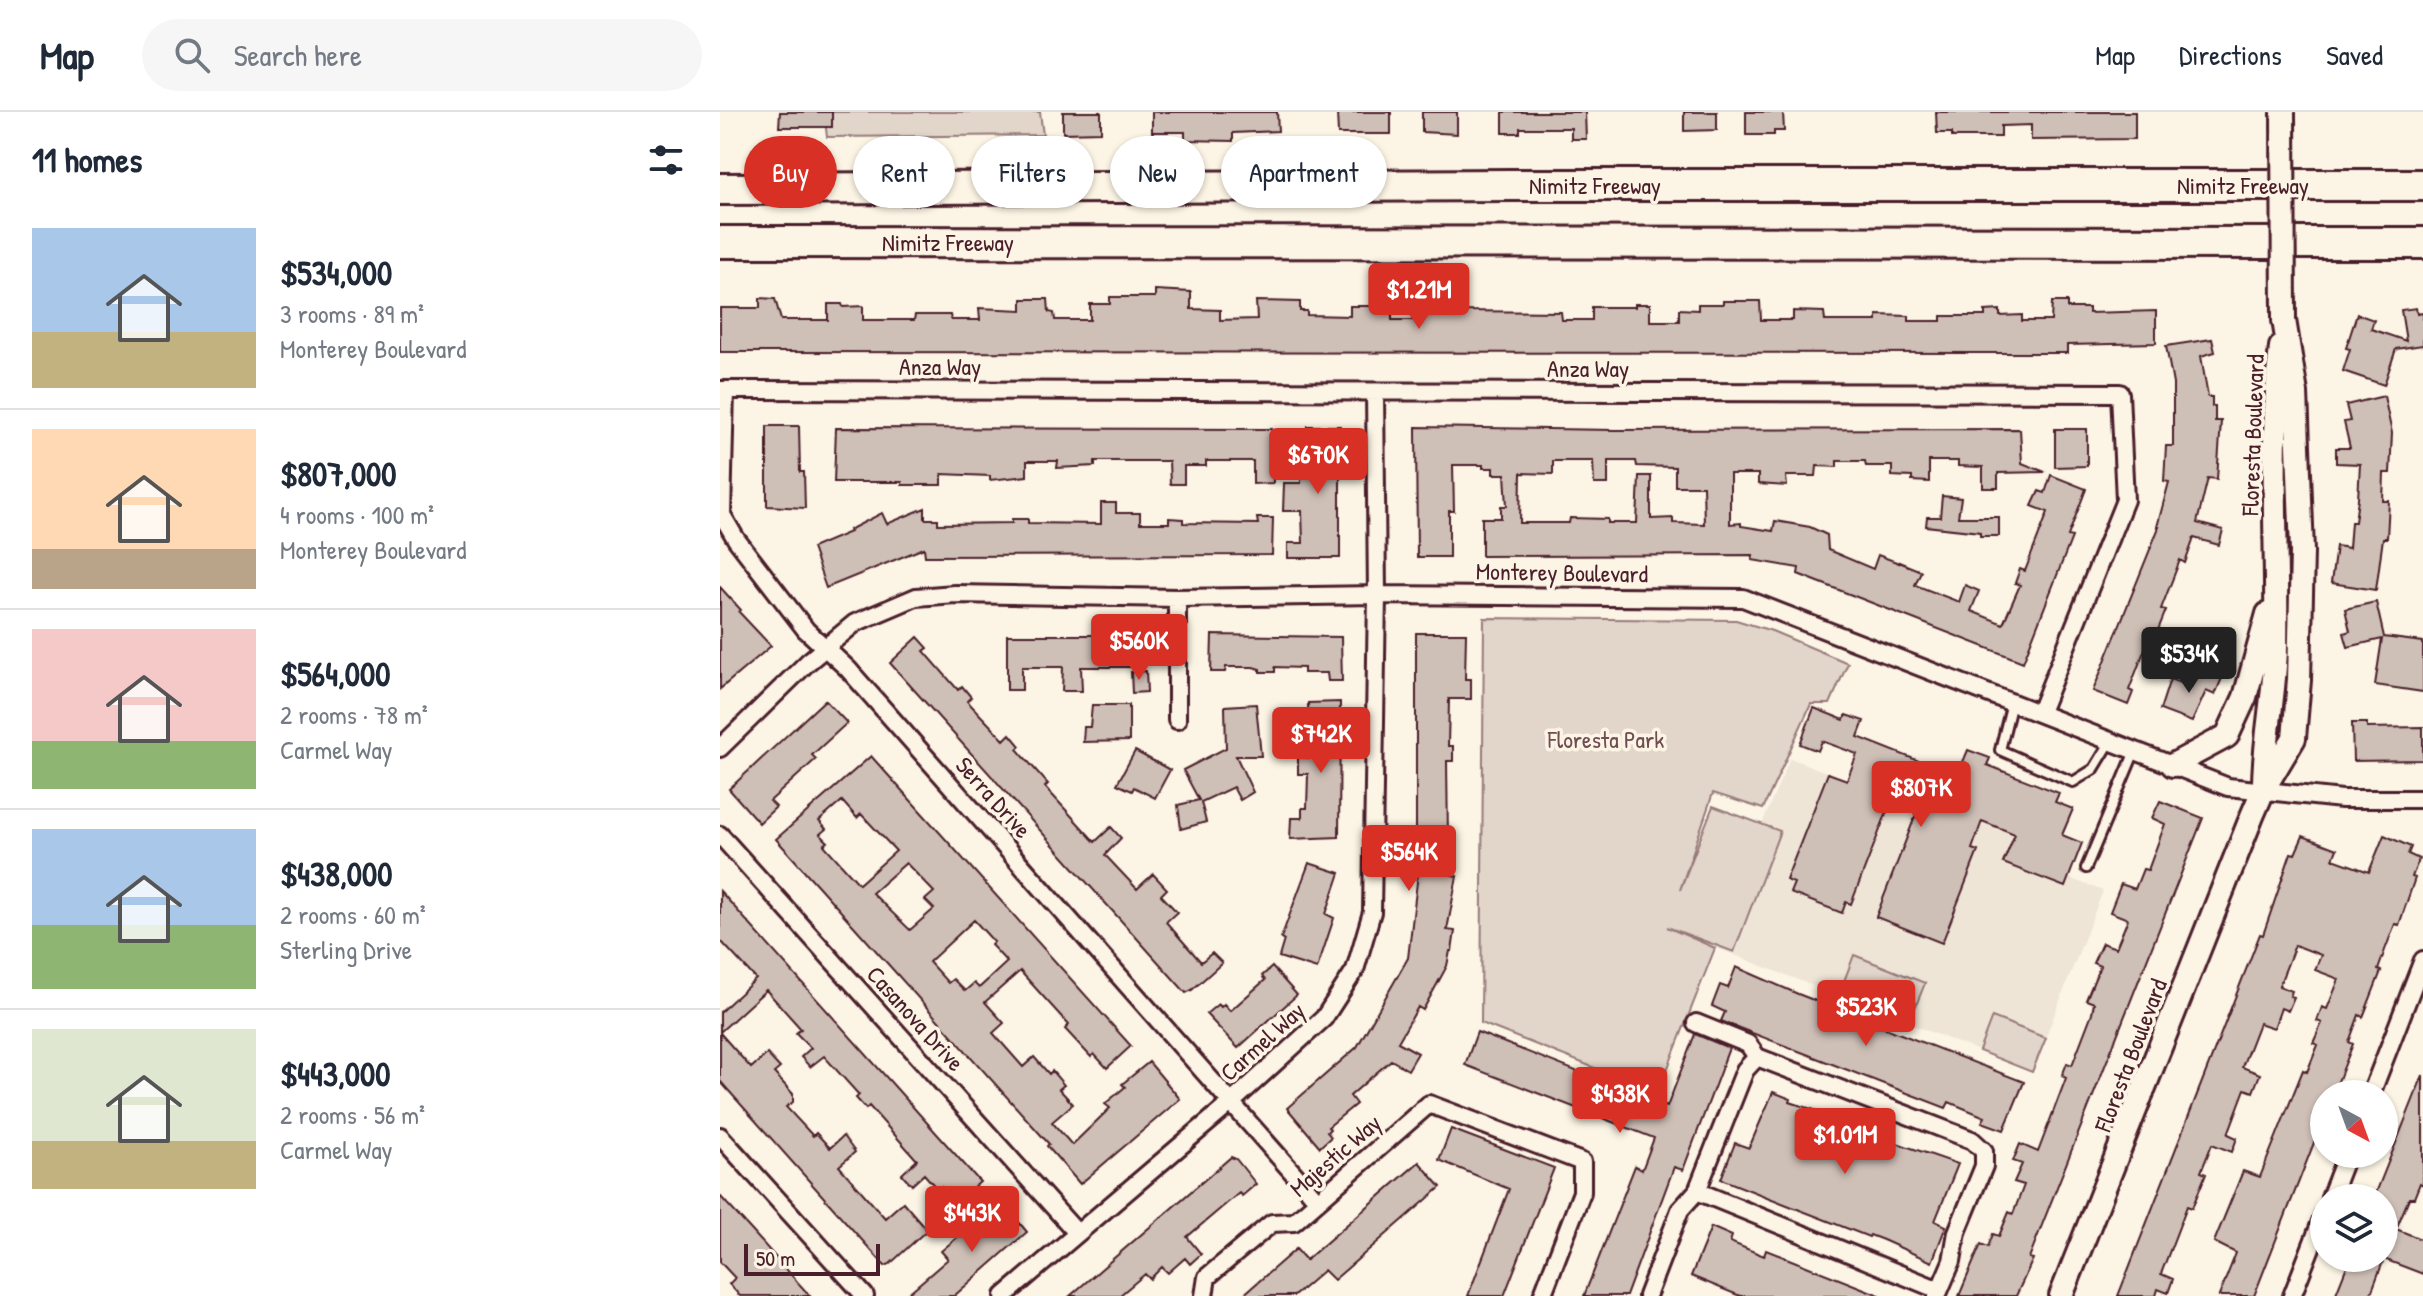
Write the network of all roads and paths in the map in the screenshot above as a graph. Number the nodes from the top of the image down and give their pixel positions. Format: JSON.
{"nodes":[{"id":1,"x":2283,"y":112,"type":"edge"},
{"id":2,"x":2423,"y":185,"type":"edge"},
{"id":3,"x":720,"y":189,"type":"edge"},
{"id":4,"x":720,"y":242,"type":"edge"},
{"id":5,"x":2423,"y":243,"type":"edge"},
{"id":6,"x":2284,"y":320,"type":"junction"},
{"id":7,"x":723,"y":390,"type":"edge"},
{"id":8,"x":1375,"y":392,"type":"junction"},
{"id":9,"x":721,"y":515,"type":"edge"},
{"id":10,"x":2276,"y":586,"type":"junction"},
{"id":11,"x":1377,"y":595,"type":"junction"},
{"id":12,"x":1177,"y":598,"type":"junction"},
{"id":13,"x":824,"y":648,"type":"junction"},
{"id":14,"x":2012,"y":701,"type":"junction"},
{"id":15,"x":2040,"y":712,"type":"junction"},
{"id":16,"x":1177,"y":720,"type":"dead end"},
{"id":17,"x":2111,"y":741,"type":"junction"},
{"id":18,"x":720,"y":748,"type":"edge"},
{"id":19,"x":2135,"y":750,"type":"junction"},
{"id":20,"x":2173,"y":765,"type":"junction"},
{"id":21,"x":2264,"y":788,"type":"junction"},
{"id":22,"x":2423,"y":799,"type":"edge"},
{"id":23,"x":720,"y":835,"type":"edge"},
{"id":24,"x":2086,"y":868,"type":"dead end"},
{"id":25,"x":2423,"y":960,"type":"edge"},
{"id":26,"x":1696,"y":1023,"type":"dead end"},
{"id":27,"x":1757,"y":1057,"type":"junction"},
{"id":28,"x":2376,"y":1080,"type":"edge"},
{"id":29,"x":1232,"y":1102,"type":"junction"},
{"id":30,"x":720,"y":1136,"type":"edge"},
{"id":31,"x":1697,"y":1191,"type":"junction"},
{"id":32,"x":1318,"y":1201,"type":"junction"},
{"id":33,"x":1077,"y":1233,"type":"junction"},
{"id":34,"x":2310,"y":1250,"type":"edge"},
{"id":35,"x":1938,"y":1293,"type":"edge"},
{"id":36,"x":865,"y":1296,"type":"edge"},
{"id":37,"x":1004,"y":1296,"type":"edge"},
{"id":38,"x":1204,"y":1296,"type":"edge"},
{"id":39,"x":1542,"y":1296,"type":"edge"},
{"id":40,"x":1647,"y":1296,"type":"edge"},
{"id":41,"x":2061,"y":1296,"type":"edge"},
{"id":42,"x":2292,"y":1296,"type":"edge"}],
"edges":[{"from":1,"to":6,"type":"street","bridge":true},
{"from":2,"to":3,"type":"highway","name":"Nimitz Freeway"},
{"from":4,"to":5,"type":"highway","name":"Nimitz Freeway"},
{"from":6,"to":10,"type":"street","name":"Floresta Boulevard"},
{"from":6,"to":21,"type":"street","name":"Floresta Boulevard"},
{"from":7,"to":8,"type":"street","name":"Anza Way"},
{"from":7,"to":9,"type":"street","name":"Serra Drive"},
{"from":8,"to":11,"type":"street","name":"Carmel Way"},
{"from":8,"to":15,"type":"street","name":"Anza Way"},
{"from":9,"to":13,"type":"street","name":"Serra Drive"},
{"from":10,"to":20,"type":"street"},
{"from":10,"to":21,"type":"street","name":"Floresta Boulevard"},
{"from":11,"to":12,"type":"street","name":"Monterey Boulevard"},
{"from":11,"to":14,"type":"street","name":"Monterey Boulevard"},
{"from":11,"to":29,"type":"street","name":"Carmel Way"},
{"from":12,"to":13,"type":"street","name":"Monterey Boulevard"},
{"from":12,"to":16,"type":"street"},
{"from":13,"to":18,"type":"street","name":"Monterey Boulevard"},
{"from":13,"to":29,"type":"street","name":"Serra Drive"},
{"from":14,"to":15,"type":"street","name":"Monterey Boulevard"},
{"from":14,"to":17,"type":"lane"},
{"from":15,"to":17,"type":"street","name":"Monterey Boulevard"},
{"from":17,"to":19,"type":"street","name":"Monterey Boulevard"},
{"from":19,"to":20,"type":"street","name":"Monterey Boulevard"},
{"from":19,"to":24,"type":"lane"},
{"from":20,"to":21,"type":"street","name":"Monterey Boulevard"},
{"from":21,"to":22,"type":"street","name":"Monterey Boulevard"},
{"from":21,"to":41,"type":"street","name":"Floresta Boulevard"},
{"from":23,"to":33,"type":"street","name":"Casanova Drive"},
{"from":25,"to":28,"type":"street"},
{"from":26,"to":27,"type":"street"},
{"from":27,"to":31,"type":"street"},
{"from":27,"to":35,"type":"street"},
{"from":29,"to":32,"type":"street","name":"Serra Drive"},
{"from":29,"to":33,"type":"street","name":"Carmel Way"},
{"from":30,"to":36,"type":"street"},
{"from":31,"to":35,"type":"street"},
{"from":31,"to":40,"type":"street"},
{"from":32,"to":38,"type":"street","name":"Majestic Way"},
{"from":32,"to":39,"type":"street","name":"Majestic Way"},
{"from":33,"to":37,"type":"street","name":"Carmel Way"},
{"from":34,"to":42,"type":"street"}]}
